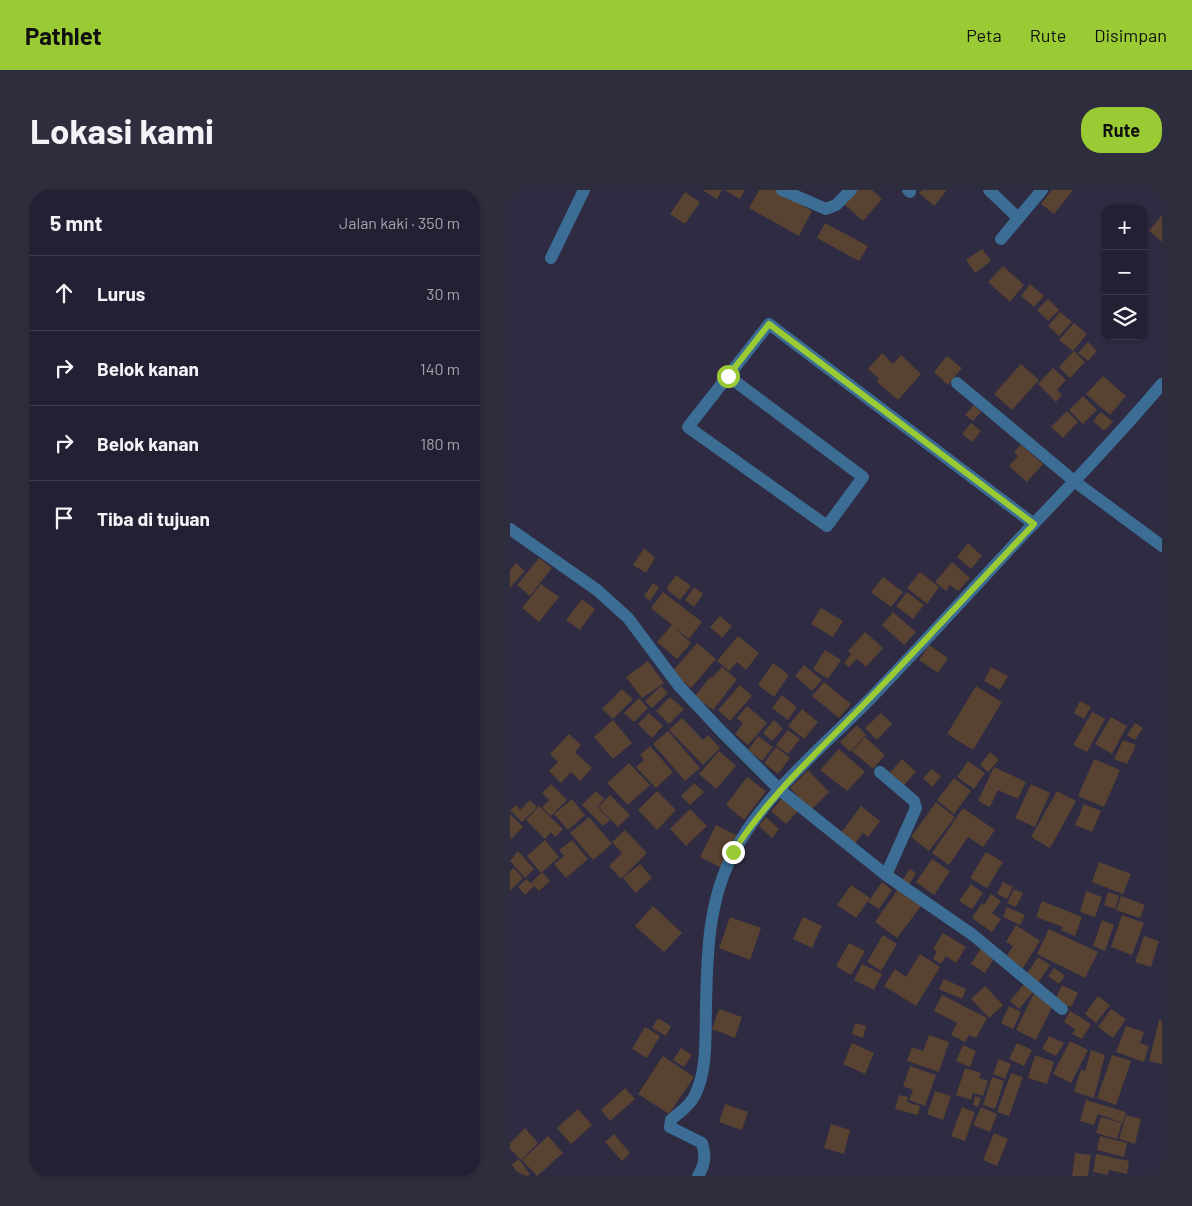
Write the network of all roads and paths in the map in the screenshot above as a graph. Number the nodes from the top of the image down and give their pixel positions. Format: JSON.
{"nodes":[{"id":1,"x":584,"y":190,"type":"edge"},
{"id":2,"x":782,"y":190,"type":"edge"},
{"id":3,"x":852,"y":190,"type":"edge"},
{"id":4,"x":989,"y":190,"type":"edge"},
{"id":5,"x":1042,"y":190,"type":"edge"},
{"id":6,"x":1017,"y":218,"type":"junction"},
{"id":7,"x":1001,"y":238,"type":"dead end"},
{"id":8,"x":551,"y":258,"type":"dead end"},
{"id":9,"x":728,"y":376,"type":"junction"},
{"id":10,"x":957,"y":383,"type":"dead end"},
{"id":11,"x":1162,"y":384,"type":"edge"},
{"id":12,"x":1074,"y":481,"type":"junction"},
{"id":13,"x":1034,"y":524,"type":"junction"},
{"id":14,"x":510,"y":530,"type":"edge"},
{"id":15,"x":1162,"y":546,"type":"edge"},
{"id":16,"x":880,"y":772,"type":"dead end"},
{"id":17,"x":780,"y":790,"type":"junction"},
{"id":18,"x":886,"y":875,"type":"junction"},
{"id":19,"x":1062,"y":1009,"type":"dead end"},
{"id":20,"x":698,"y":1176,"type":"edge"}],
"edges":[{"from":1,"to":8,"type":"street"},
{"from":2,"to":3,"type":"street"},
{"from":4,"to":6,"type":"street"},
{"from":5,"to":6,"type":"street"},
{"from":6,"to":7,"type":"street"},
{"from":9,"to":9,"type":"street"},
{"from":9,"to":13,"type":"street"},
{"from":10,"to":12,"type":"street"},
{"from":11,"to":12,"type":"street"},
{"from":12,"to":13,"type":"street"},
{"from":12,"to":15,"type":"street"},
{"from":13,"to":17,"type":"street"},
{"from":14,"to":17,"type":"street"},
{"from":16,"to":18,"type":"street"},
{"from":17,"to":18,"type":"street"},
{"from":17,"to":20,"type":"street"},
{"from":18,"to":19,"type":"street"}]}
